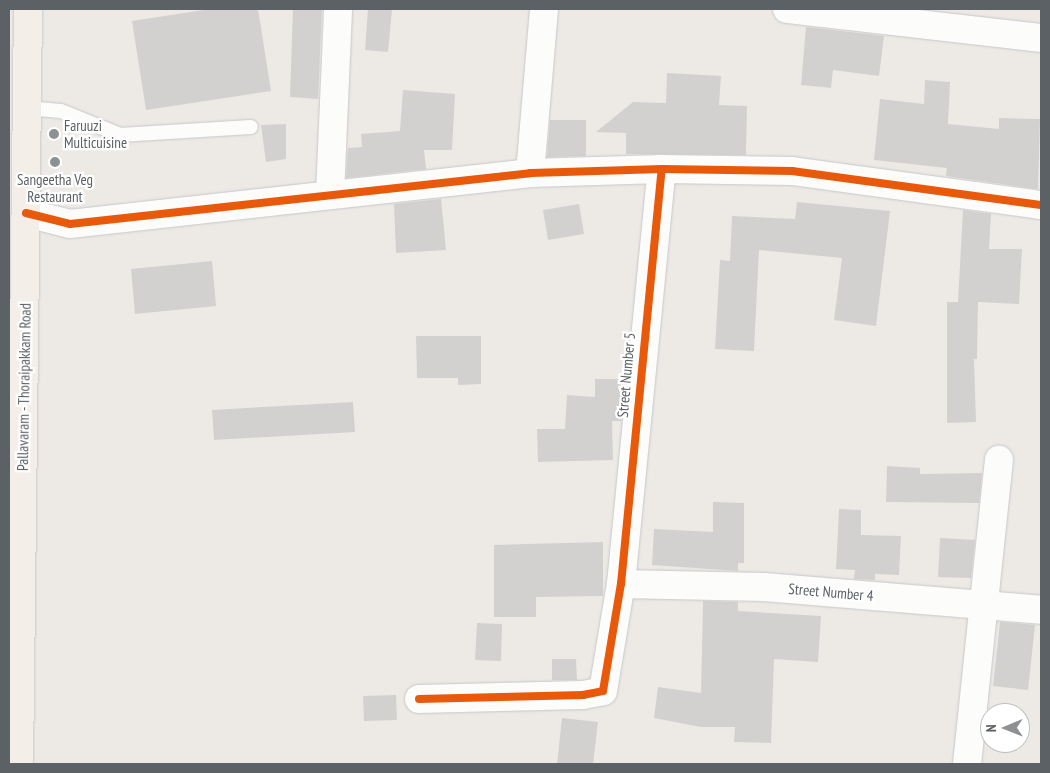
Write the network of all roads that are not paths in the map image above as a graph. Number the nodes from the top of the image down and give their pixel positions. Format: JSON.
{"nodes":[{"id":1,"x":28,"y":9,"type":"edge"},
{"id":2,"x":338,"y":9,"type":"edge"},
{"id":3,"x":544,"y":9,"type":"edge"},
{"id":4,"x":787,"y":9,"type":"edge"},
{"id":5,"x":1041,"y":38,"type":"edge"},
{"id":6,"x":27,"y":108,"type":"junction"},
{"id":7,"x":252,"y":127,"type":"dead end"},
{"id":8,"x":18,"y":165,"type":"edge"},
{"id":9,"x":662,"y":169,"type":"junction"},
{"id":10,"x":530,"y":173,"type":"junction"},
{"id":11,"x":330,"y":194,"type":"junction"},
{"id":12,"x":1041,"y":204,"type":"edge"},
{"id":13,"x":26,"y":213,"type":"junction"},
{"id":14,"x":999,"y":460,"type":"dead end"},
{"id":15,"x":621,"y":584,"type":"junction"},
{"id":16,"x":987,"y":605,"type":"junction"},
{"id":17,"x":1041,"y":610,"type":"edge"},
{"id":18,"x":419,"y":699,"type":"dead end"},
{"id":19,"x":19,"y":764,"type":"edge"},
{"id":20,"x":967,"y":764,"type":"edge"}],
"edges":[{"from":1,"to":6,"type":"main road","name":"Pallavaram - Thoraipakkam Road"},
{"from":2,"to":11,"type":"street"},
{"from":3,"to":10,"type":"street"},
{"from":4,"to":5,"type":"street"},
{"from":6,"to":7,"type":"lane"},
{"from":6,"to":8,"type":"main road","name":"Pallavaram - Thoraipakkam Road"},
{"from":8,"to":13,"type":"main road","name":"Pallavaram - Thoraipakkam Road"},
{"from":9,"to":10,"type":"street"},
{"from":9,"to":12,"type":"street"},
{"from":9,"to":15,"type":"street","name":"Street Number 5"},
{"from":10,"to":11,"type":"street"},
{"from":11,"to":13,"type":"street"},
{"from":13,"to":19,"type":"main road","name":"Pallavaram - Thoraipakkam Road"},
{"from":14,"to":16,"type":"street"},
{"from":15,"to":16,"type":"street","name":"Street Number 4"},
{"from":15,"to":18,"type":"street","name":"Street Number 5"},
{"from":16,"to":17,"type":"street","name":"Street Number 4"},
{"from":16,"to":20,"type":"street"}]}
